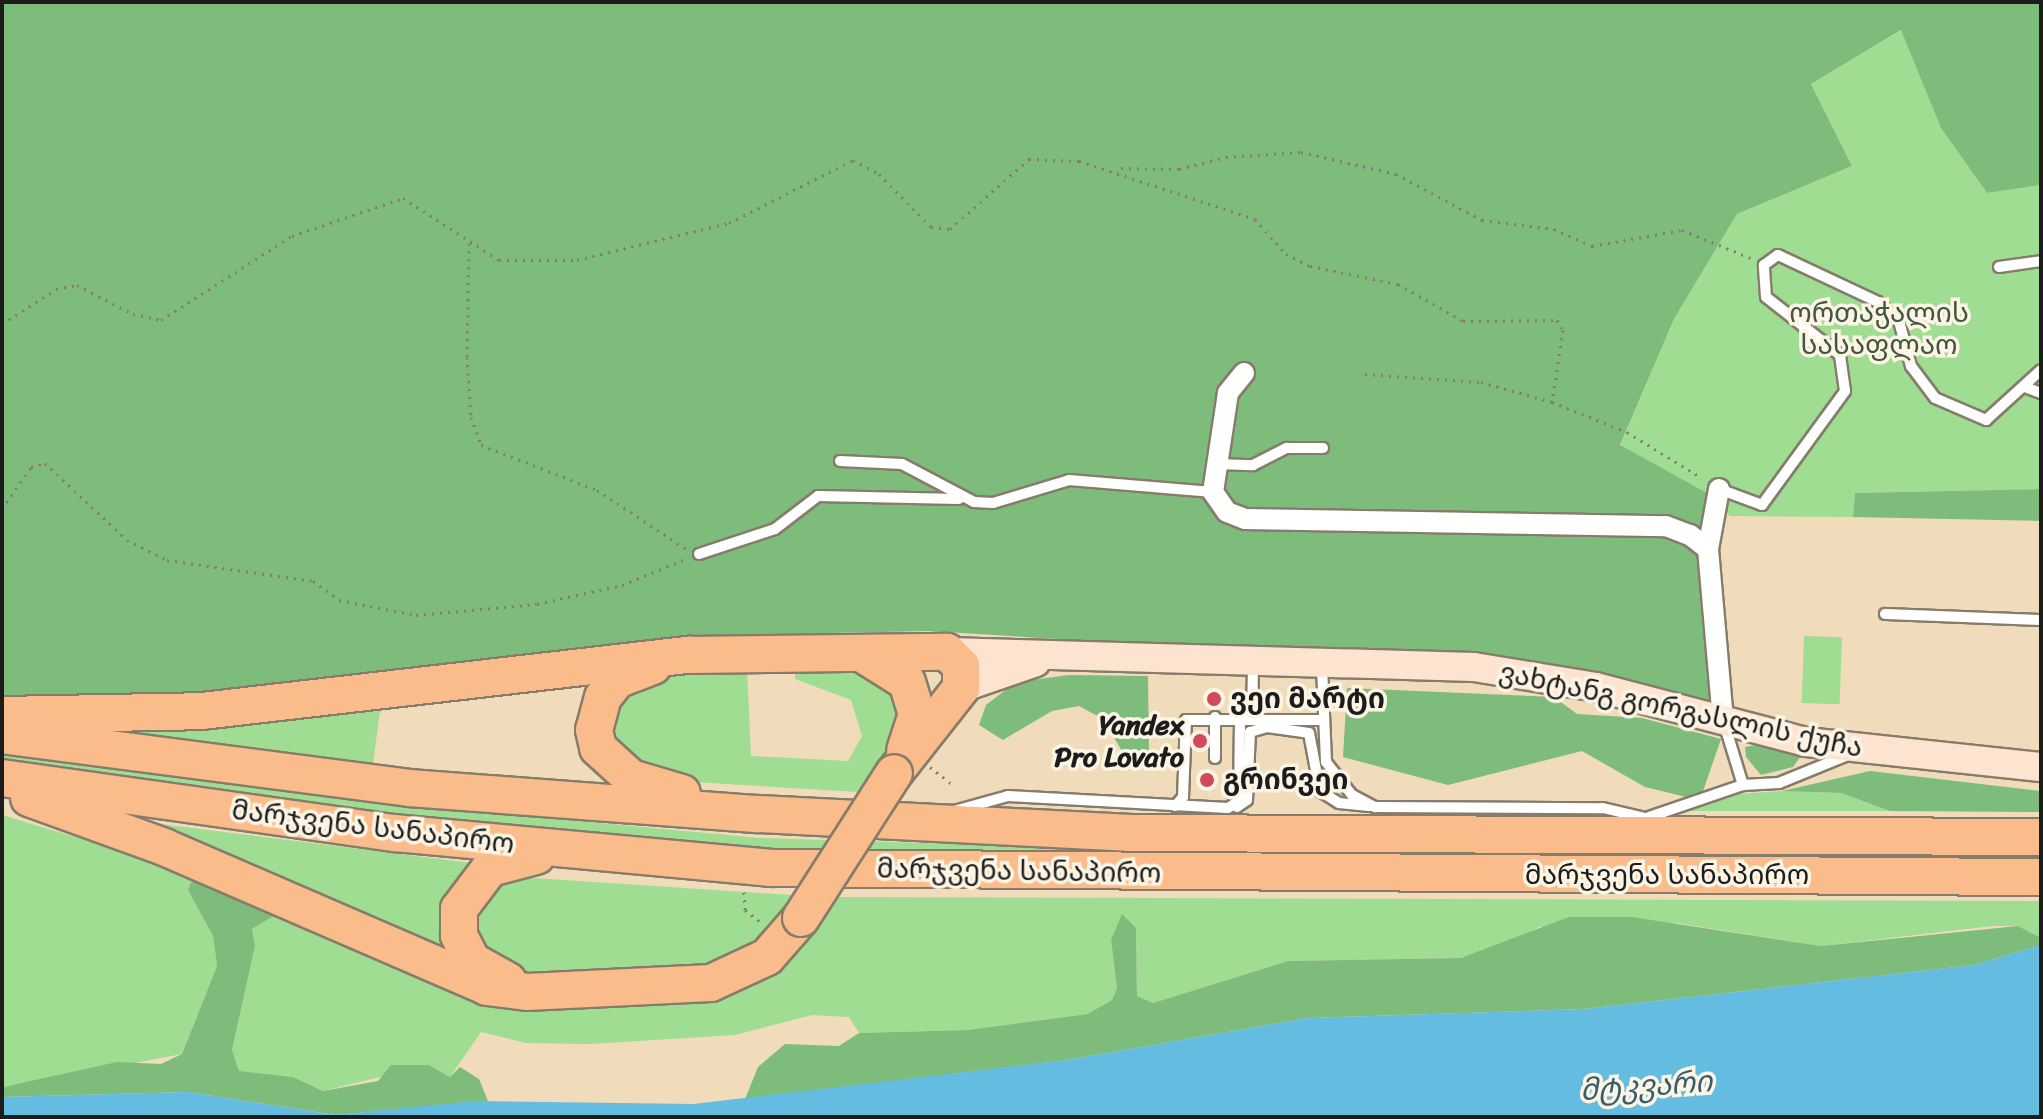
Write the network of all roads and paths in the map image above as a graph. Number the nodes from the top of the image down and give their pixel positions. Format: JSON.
{"nodes":[{"id":1,"x":1117,"y":168,"type":"junction"},
{"id":2,"x":469,"y":243,"type":"junction"},
{"id":3,"x":2041,"y":261,"type":"edge"},
{"id":4,"x":1764,"y":265,"type":"junction"},
{"id":5,"x":1999,"y":267,"type":"dead end"},
{"id":6,"x":2,"y":324,"type":"edge"},
{"id":7,"x":2041,"y":370,"type":"edge"},
{"id":8,"x":1244,"y":373,"type":"dead end"},
{"id":9,"x":1365,"y":374,"type":"dead end"},
{"id":10,"x":2025,"y":387,"type":"junction"},
{"id":11,"x":2041,"y":393,"type":"edge"},
{"id":12,"x":1552,"y":402,"type":"junction"},
{"id":13,"x":1323,"y":448,"type":"dead end"},
{"id":14,"x":840,"y":461,"type":"dead end"},
{"id":15,"x":1216,"y":463,"type":"junction"},
{"id":16,"x":1719,"y":489,"type":"junction"},
{"id":17,"x":1213,"y":492,"type":"junction"},
{"id":18,"x":959,"y":499,"type":"junction"},
{"id":19,"x":2,"y":509,"type":"edge"},
{"id":20,"x":1708,"y":549,"type":"junction"},
{"id":21,"x":699,"y":554,"type":"junction"},
{"id":22,"x":1885,"y":614,"type":"dead end"},
{"id":23,"x":2041,"y":620,"type":"edge"},
{"id":24,"x":850,"y":649,"type":"junction"},
{"id":25,"x":938,"y":651,"type":"junction"},
{"id":26,"x":689,"y":655,"type":"junction"},
{"id":27,"x":1080,"y":655,"type":"junction"},
{"id":28,"x":1253,"y":664,"type":"junction"},
{"id":29,"x":1322,"y":666,"type":"junction"},
{"id":30,"x":910,"y":688,"type":"junction"},
{"id":31,"x":955,"y":695,"type":"junction"},
{"id":32,"x":2,"y":715,"type":"edge"},
{"id":33,"x":1215,"y":717,"type":"junction"},
{"id":34,"x":1240,"y":718,"type":"junction"},
{"id":35,"x":1252,"y":718,"type":"junction"},
{"id":36,"x":1723,"y":719,"type":"junction"},
{"id":37,"x":1321,"y":720,"type":"junction"},
{"id":38,"x":2,"y":735,"type":"edge"},
{"id":39,"x":1861,"y":749,"type":"junction"},
{"id":40,"x":1215,"y":758,"type":"dead end"},
{"id":41,"x":909,"y":767,"type":"junction"},
{"id":42,"x":2041,"y":767,"type":"edge"},
{"id":43,"x":2,"y":778,"type":"edge"},
{"id":44,"x":952,"y":784,"type":"dead end"},
{"id":45,"x":1743,"y":785,"type":"junction"},
{"id":46,"x":2,"y":790,"type":"edge"},
{"id":47,"x":1175,"y":806,"type":"junction"},
{"id":48,"x":1375,"y":807,"type":"junction"},
{"id":49,"x":1228,"y":808,"type":"junction"},
{"id":50,"x":758,"y":814,"type":"junction"},
{"id":51,"x":1649,"y":817,"type":"junction"},
{"id":52,"x":925,"y":823,"type":"junction"},
{"id":53,"x":2041,"y":837,"type":"edge"},
{"id":54,"x":1698,"y":838,"type":"junction"},
{"id":55,"x":584,"y":853,"type":"junction"},
{"id":56,"x":2041,"y":877,"type":"edge"},
{"id":57,"x":744,"y":888,"type":"dead end"},
{"id":58,"x":786,"y":924,"type":"junction"},
{"id":59,"x":561,"y":990,"type":"junction"}],
"edges":[{"from":1,"to":2,"type":"path"},
{"from":1,"to":4,"type":"path"},
{"from":1,"to":12,"type":"path"},
{"from":2,"to":6,"type":"path"},
{"from":2,"to":21,"type":"path"},
{"from":3,"to":5,"type":"lane"},
{"from":4,"to":10,"type":"lane"},
{"from":4,"to":16,"type":"lane"},
{"from":7,"to":10,"type":"lane"},
{"from":8,"to":15,"type":"street"},
{"from":9,"to":12,"type":"path"},
{"from":10,"to":11,"type":"lane"},
{"from":12,"to":16,"type":"path"},
{"from":13,"to":15,"type":"lane"},
{"from":14,"to":18,"type":"lane"},
{"from":15,"to":17,"type":"street"},
{"from":16,"to":20,"type":"street"},
{"from":17,"to":18,"type":"lane"},
{"from":17,"to":20,"type":"street"},
{"from":18,"to":21,"type":"lane"},
{"from":19,"to":21,"type":"path"},
{"from":20,"to":36,"type":"street"},
{"from":22,"to":23,"type":"lane"},
{"from":24,"to":25,"type":"highway"},
{"from":24,"to":26,"type":"highway"},
{"from":24,"to":30,"type":"highway"},
{"from":25,"to":27,"type":"street","name":"ვახტანგ გორგასლის ქუჩა"},
{"from":25,"to":30,"type":"highway"},
{"from":25,"to":31,"type":"highway"},
{"from":26,"to":32,"type":"highway"},
{"from":26,"to":50,"type":"highway"},
{"from":27,"to":28,"type":"street","name":"ვახტანგ გორგასლის ქუჩა"},
{"from":27,"to":31,"type":"street"},
{"from":28,"to":29,"type":"street","name":"ვახტანგ გორგასლის ქუჩა"},
{"from":28,"to":35,"type":"lane"},
{"from":29,"to":36,"type":"street","name":"ვახტანგ გორგასლის ქუჩა"},
{"from":29,"to":37,"type":"lane"},
{"from":30,"to":31,"type":"highway"},
{"from":30,"to":41,"type":"highway"},
{"from":31,"to":41,"type":"highway"},
{"from":33,"to":34,"type":"lane"},
{"from":33,"to":40,"type":"lane"},
{"from":33,"to":47,"type":"lane"},
{"from":34,"to":35,"type":"lane"},
{"from":34,"to":49,"type":"lane"},
{"from":35,"to":37,"type":"lane"},
{"from":36,"to":39,"type":"street","name":"ვახტანგ გორგასლის ქუჩა"},
{"from":36,"to":45,"type":"lane"},
{"from":37,"to":48,"type":"lane"},
{"from":38,"to":50,"type":"highway","name":"მარჯვენა სანაპირო"},
{"from":39,"to":42,"type":"street","name":"ვახტანგ გორგასლის ქუჩა"},
{"from":39,"to":45,"type":"lane"},
{"from":41,"to":44,"type":"path"},
{"from":41,"to":58,"type":"highway","bridge":true},
{"from":43,"to":55,"type":"highway","name":"მარჯვენა სანაპირო"},
{"from":45,"to":51,"type":"lane"},
{"from":46,"to":59,"type":"highway"},
{"from":47,"to":49,"type":"lane"},
{"from":47,"to":52,"type":"lane"},
{"from":48,"to":49,"type":"lane"},
{"from":48,"to":51,"type":"lane"},
{"from":50,"to":52,"type":"highway","name":"მარჯვენა სანაპირო"},
{"from":51,"to":54,"type":"lane"},
{"from":52,"to":54,"type":"highway","name":"მარჯვენა სანაპირო"},
{"from":53,"to":54,"type":"highway","name":"მარჯვენა სანაპირო"},
{"from":55,"to":56,"type":"highway","name":"მარჯვენა სანაპირო"},
{"from":55,"to":59,"type":"highway"},
{"from":57,"to":58,"type":"path"},
{"from":58,"to":59,"type":"highway"}]}
